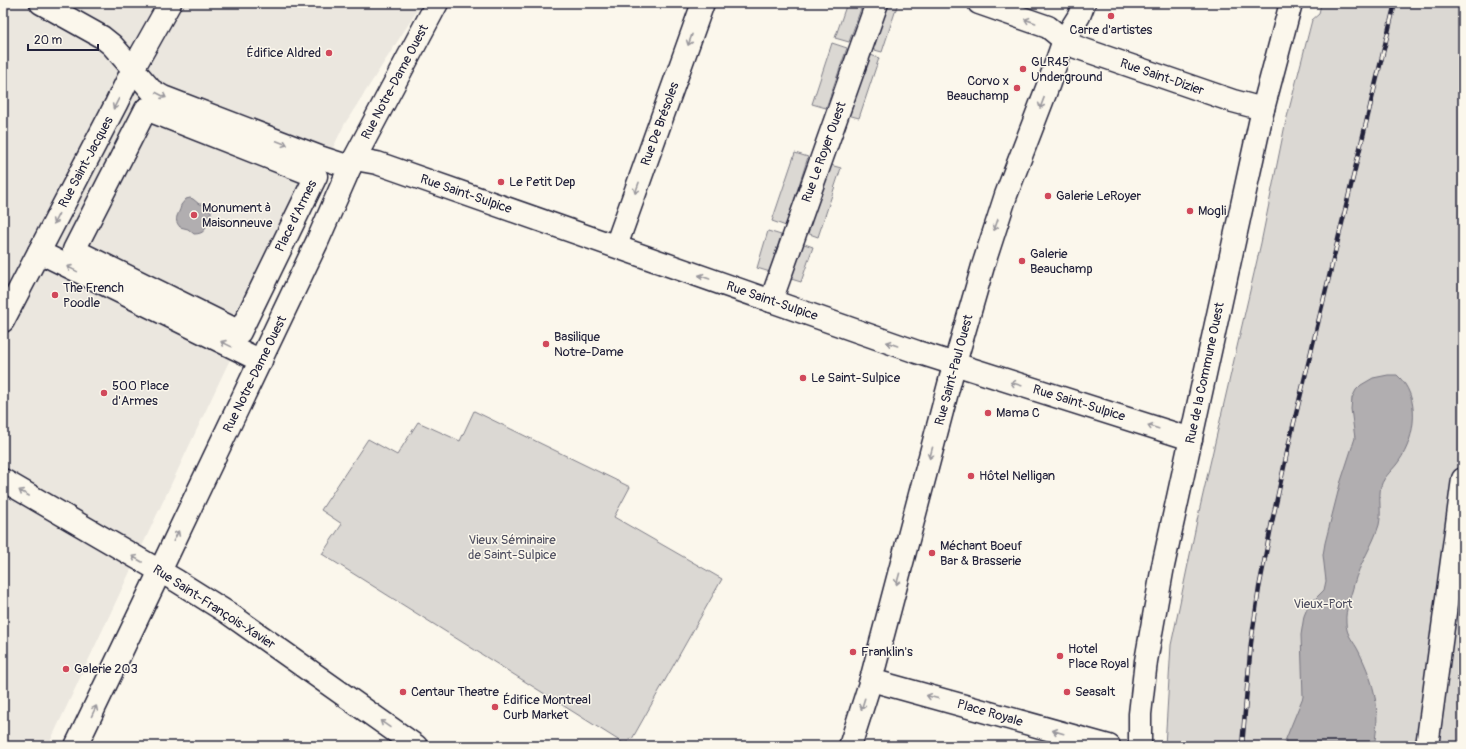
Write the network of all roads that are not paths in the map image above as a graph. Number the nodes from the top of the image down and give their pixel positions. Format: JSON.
{"nodes":[{"id":1,"x":41,"y":3,"type":"edge"},
{"id":2,"x":170,"y":3,"type":"edge"},
{"id":3,"x":437,"y":3,"type":"edge"},
{"id":4,"x":703,"y":3,"type":"edge"},
{"id":5,"x":877,"y":3,"type":"edge"},
{"id":6,"x":979,"y":3,"type":"edge"},
{"id":7,"x":1084,"y":3,"type":"edge"},
{"id":8,"x":1291,"y":3,"type":"edge"},
{"id":9,"x":1064,"y":40,"type":"junction"},
{"id":10,"x":133,"y":69,"type":"junction"},
{"id":11,"x":1262,"y":109,"type":"junction"},
{"id":12,"x":352,"y":163,"type":"junction"},
{"id":13,"x":616,"y":246,"type":"junction"},
{"id":14,"x":74,"y":250,"type":"joint"},
{"id":15,"x":39,"y":252,"type":"junction"},
{"id":16,"x":771,"y":301,"type":"junction"},
{"id":17,"x":3,"y":321,"type":"edge"},
{"id":18,"x":261,"y":361,"type":"junction"},
{"id":19,"x":955,"y":364,"type":"junction"},
{"id":20,"x":1191,"y":439,"type":"junction"},
{"id":21,"x":1463,"y":479,"type":"edge"},
{"id":22,"x":3,"y":480,"type":"edge"},
{"id":23,"x":160,"y":571,"type":"junction"},
{"id":24,"x":871,"y":680,"type":"junction"},
{"id":25,"x":408,"y":743,"type":"edge"},
{"id":26,"x":76,"y":746,"type":"edge"},
{"id":27,"x":850,"y":746,"type":"edge"},
{"id":28,"x":1109,"y":746,"type":"edge"},
{"id":29,"x":1140,"y":746,"type":"edge"},
{"id":30,"x":1427,"y":746,"type":"edge"}],
"edges":[{"from":1,"to":10,"type":"street"},
{"from":2,"to":10,"type":"street","name":"Rue Saint-Jacques"},
{"from":3,"to":12,"type":"street","name":"Rue Notre-Dame Ouest"},
{"from":4,"to":13,"type":"street","name":"Rue De Brésoles","one_way":true},
{"from":5,"to":16,"type":"street","name":"Rue Le Royer Ouest"},
{"from":9,"to":6,"type":"street","name":"Rue Saint-Dizier","one_way":true},
{"from":7,"to":9,"type":"street","name":"Rue Saint-Paul Ouest"},
{"from":8,"to":11,"type":"street","name":"Rue de la Commune Ouest"},
{"from":9,"to":11,"type":"street","name":"Rue Saint-Dizier"},
{"from":9,"to":19,"type":"street","name":"Rue Saint-Paul Ouest","one_way":true},
{"from":10,"to":12,"type":"street","one_way":true},
{"from":10,"to":15,"type":"street","name":"Rue Saint-Jacques","one_way":true},
{"from":11,"to":20,"type":"street","name":"Rue de la Commune Ouest"},
{"from":12,"to":13,"type":"street","name":"Rue Saint-Sulpice"},
{"from":12,"to":18,"type":"street","name":"Rue Notre-Dame Ouest"},
{"from":16,"to":13,"type":"street","name":"Rue Saint-Sulpice","one_way":true},
{"from":14,"to":14,"type":"street","name":"Place d'Armes"},
{"from":15,"to":17,"type":"street","name":"Rue Saint-Jacques"},
{"from":18,"to":15,"type":"street","one_way":true},
{"from":19,"to":16,"type":"street","name":"Rue Saint-Sulpice","one_way":true},
{"from":23,"to":18,"type":"street","name":"Rue Notre-Dame Ouest","one_way":true},
{"from":20,"to":19,"type":"street","name":"Rue Saint-Sulpice","one_way":true},
{"from":19,"to":24,"type":"street","name":"Rue Saint-Paul Ouest","one_way":true},
{"from":20,"to":29,"type":"street","name":"Rue de la Commune Ouest"},
{"from":21,"to":30,"type":"street"},
{"from":23,"to":22,"type":"street","name":"Rue Saint-François-Xavier","one_way":true},
{"from":25,"to":23,"type":"street","name":"Rue Saint-François-Xavier","one_way":true},
{"from":26,"to":23,"type":"street","name":"Rue Notre-Dame Ouest","one_way":true},
{"from":24,"to":27,"type":"street","name":"Rue Saint-Paul Ouest","one_way":true},
{"from":28,"to":24,"type":"street","name":"Place Royale","one_way":true}]}
